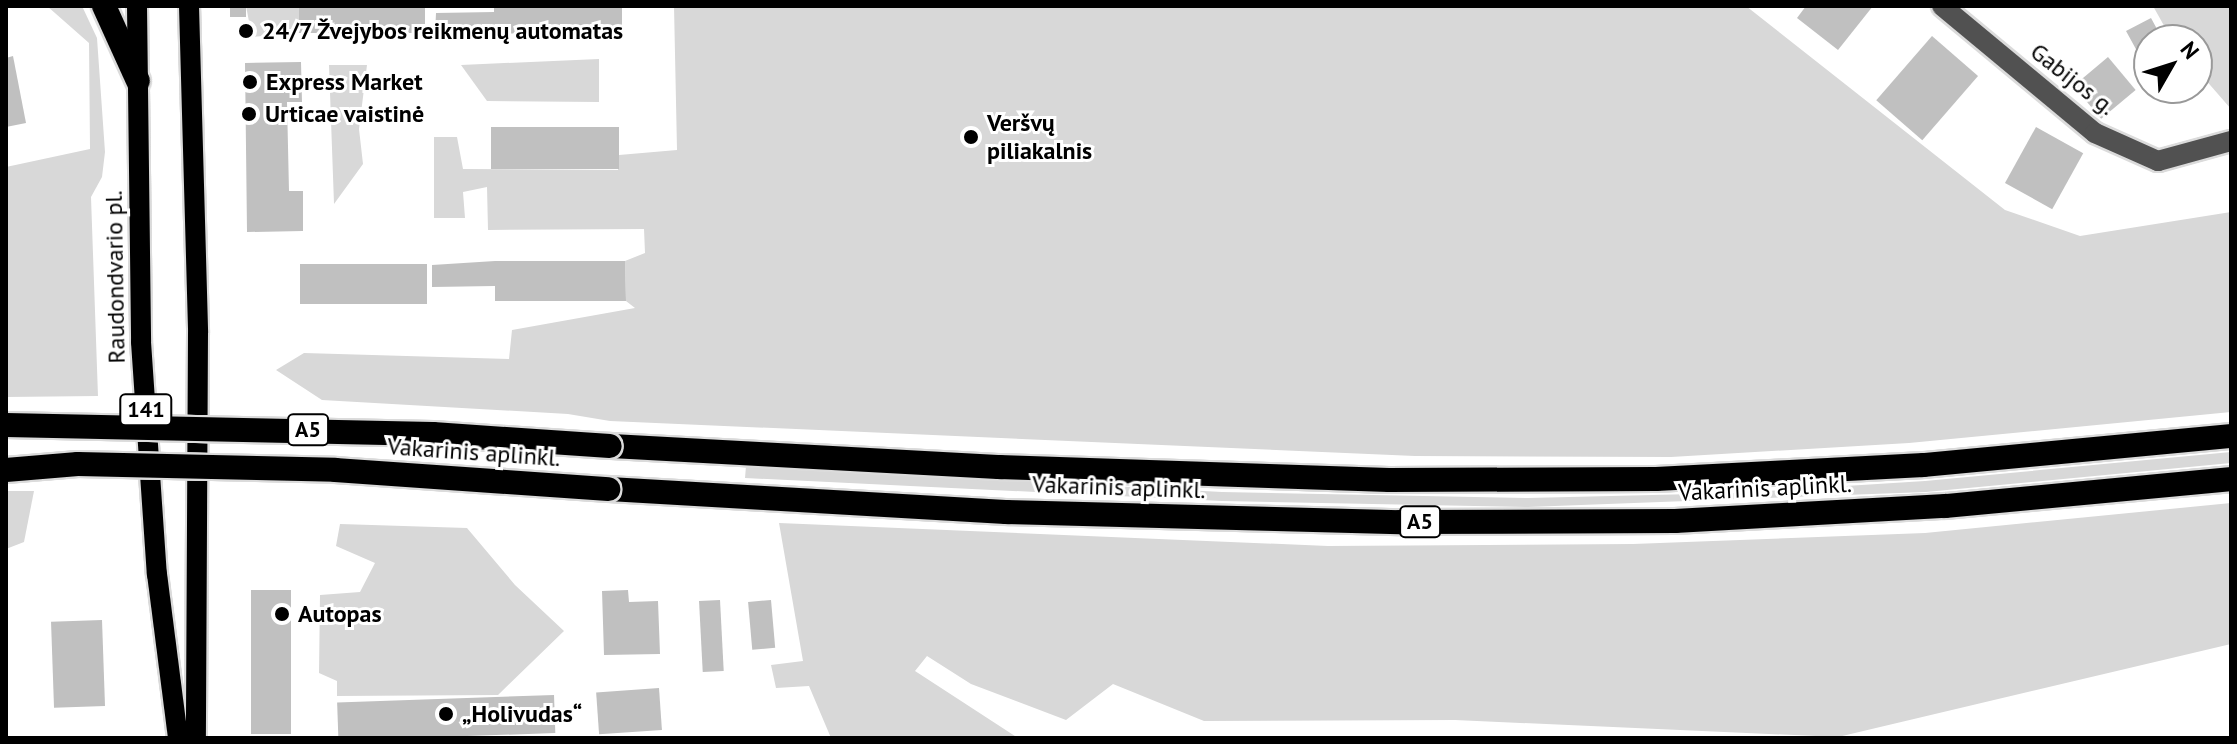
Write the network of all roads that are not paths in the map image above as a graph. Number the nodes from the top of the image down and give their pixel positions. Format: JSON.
{"nodes":[{"id":1,"x":104,"y":6,"type":"edge"},
{"id":2,"x":137,"y":6,"type":"edge"},
{"id":3,"x":189,"y":6,"type":"edge"},
{"id":4,"x":1942,"y":6,"type":"edge"},
{"id":5,"x":138,"y":81,"type":"junction"},
{"id":6,"x":2231,"y":141,"type":"edge"},
{"id":7,"x":6,"y":425,"type":"edge"},
{"id":8,"x":2231,"y":436,"type":"edge"},
{"id":9,"x":6,"y":470,"type":"edge"},
{"id":10,"x":2231,"y":479,"type":"edge"},
{"id":11,"x":178,"y":738,"type":"edge"},
{"id":12,"x":196,"y":738,"type":"edge"}],
"edges":[{"from":1,"to":5,"type":"highway"},
{"from":2,"to":5,"type":"main road","name":"Raudondvario pl.","number":"141"},
{"from":3,"to":12,"type":"main road","number":"141"},
{"from":4,"to":6,"type":"street","name":"Gabijos g."},
{"from":5,"to":11,"type":"main road","name":"Raudondvario pl.","number":"141"},
{"from":7,"to":8,"type":"highway","name":"Vakarinis aplinkl.","number":"A5","bridge":true},
{"from":9,"to":10,"type":"highway","name":"Vakarinis aplinkl.","number":"A5","bridge":true}]}
